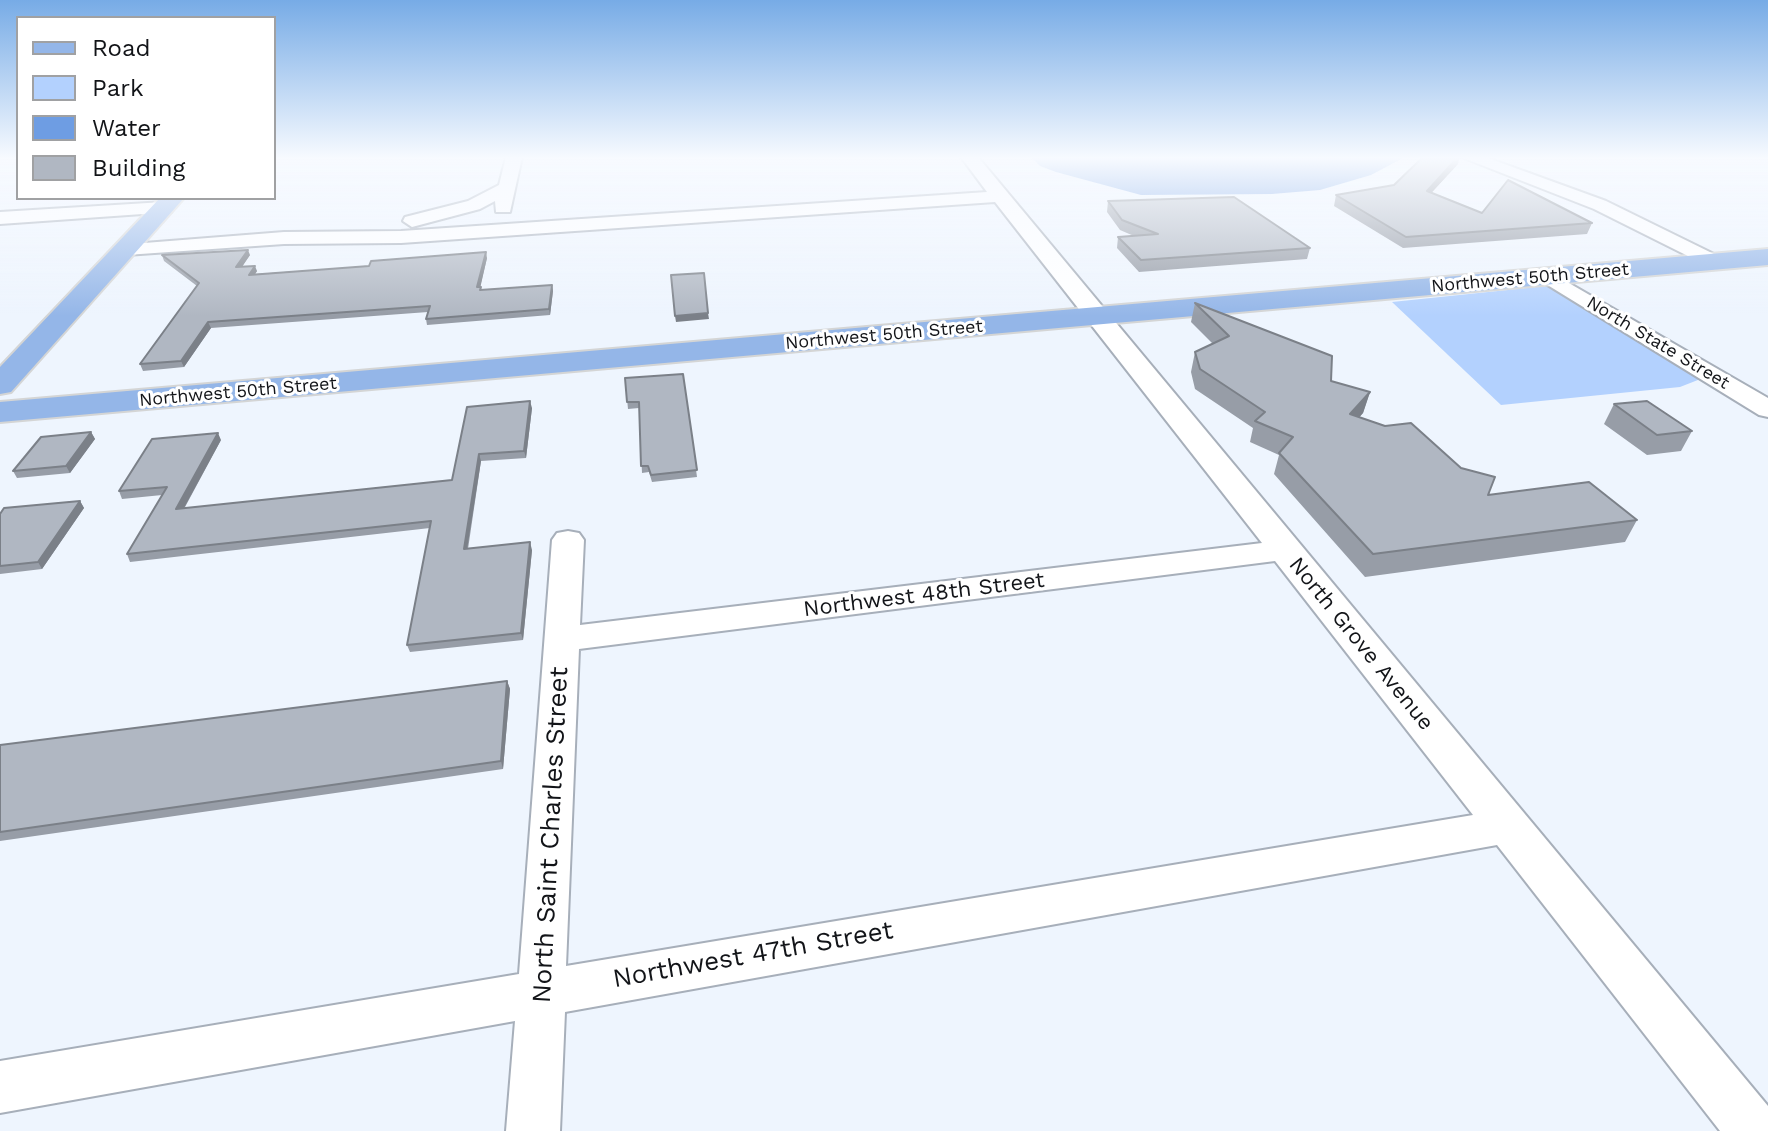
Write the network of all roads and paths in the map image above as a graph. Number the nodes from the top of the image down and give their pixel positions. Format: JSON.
{"nodes":[{"id":1,"x":93,"y":210,"type":"edge"},
{"id":2,"x":163,"y":210,"type":"edge"},
{"id":3,"x":458,"y":210,"type":"edge"},
{"id":4,"x":502,"y":210,"type":"edge"},
{"id":5,"x":803,"y":210,"type":"edge"},
{"id":6,"x":1012,"y":210,"type":"edge"},
{"id":7,"x":1610,"y":210,"type":"edge"},
{"id":8,"x":0,"y":218,"type":"edge"},
{"id":9,"x":497,"y":231,"type":"junction"},
{"id":10,"x":338,"y":236,"type":"junction"},
{"id":11,"x":126,"y":249,"type":"junction"},
{"id":12,"x":1768,"y":257,"type":"edge"},
{"id":13,"x":1715,"y":262,"type":"junction"},
{"id":14,"x":1548,"y":277,"type":"junction"},
{"id":15,"x":1097,"y":316,"type":"junction"},
{"id":16,"x":0,"y":385,"type":"edge"},
{"id":17,"x":1768,"y":409,"type":"edge"},
{"id":18,"x":0,"y":412,"type":"edge"},
{"id":19,"x":568,"y":540,"type":"dead end"},
{"id":20,"x":1285,"y":550,"type":"junction"},
{"id":21,"x":563,"y":639,"type":"junction"},
{"id":22,"x":1506,"y":826,"type":"junction"},
{"id":23,"x":542,"y":991,"type":"junction"},
{"id":24,"x":0,"y":1087,"type":"edge"},
{"id":25,"x":533,"y":1131,"type":"edge"},
{"id":26,"x":1754,"y":1131,"type":"edge"}],
"edges":[{"from":1,"to":8,"type":"street"},
{"from":2,"to":11,"type":"main road"},
{"from":3,"to":10,"type":"street"},
{"from":4,"to":9,"type":"street"},
{"from":5,"to":9,"type":"street"},
{"from":6,"to":15,"type":"street","name":"North Grove Avenue"},
{"from":7,"to":13,"type":"street"},
{"from":9,"to":10,"type":"street"},
{"from":10,"to":11,"type":"street"},
{"from":11,"to":16,"type":"main road"},
{"from":12,"to":13,"type":"main road","name":"Northwest 50th Street"},
{"from":13,"to":14,"type":"main road","name":"Northwest 50th Street"},
{"from":14,"to":15,"type":"main road","name":"Northwest 50th Street"},
{"from":14,"to":17,"type":"street","name":"North State Street"},
{"from":15,"to":18,"type":"main road","name":"Northwest 50th Street"},
{"from":15,"to":20,"type":"street","name":"North Grove Avenue"},
{"from":19,"to":21,"type":"street","name":"North Saint Charles Street"},
{"from":20,"to":21,"type":"street","name":"Northwest 48th Street"},
{"from":20,"to":22,"type":"street","name":"North Grove Avenue"},
{"from":21,"to":23,"type":"street","name":"North Saint Charles Street"},
{"from":22,"to":23,"type":"street","name":"Northwest 47th Street"},
{"from":22,"to":26,"type":"street","name":"North Grove Avenue"},
{"from":23,"to":24,"type":"street","name":"Northwest 47th Street"},
{"from":23,"to":25,"type":"street","name":"North Saint Charles Street"}]}
